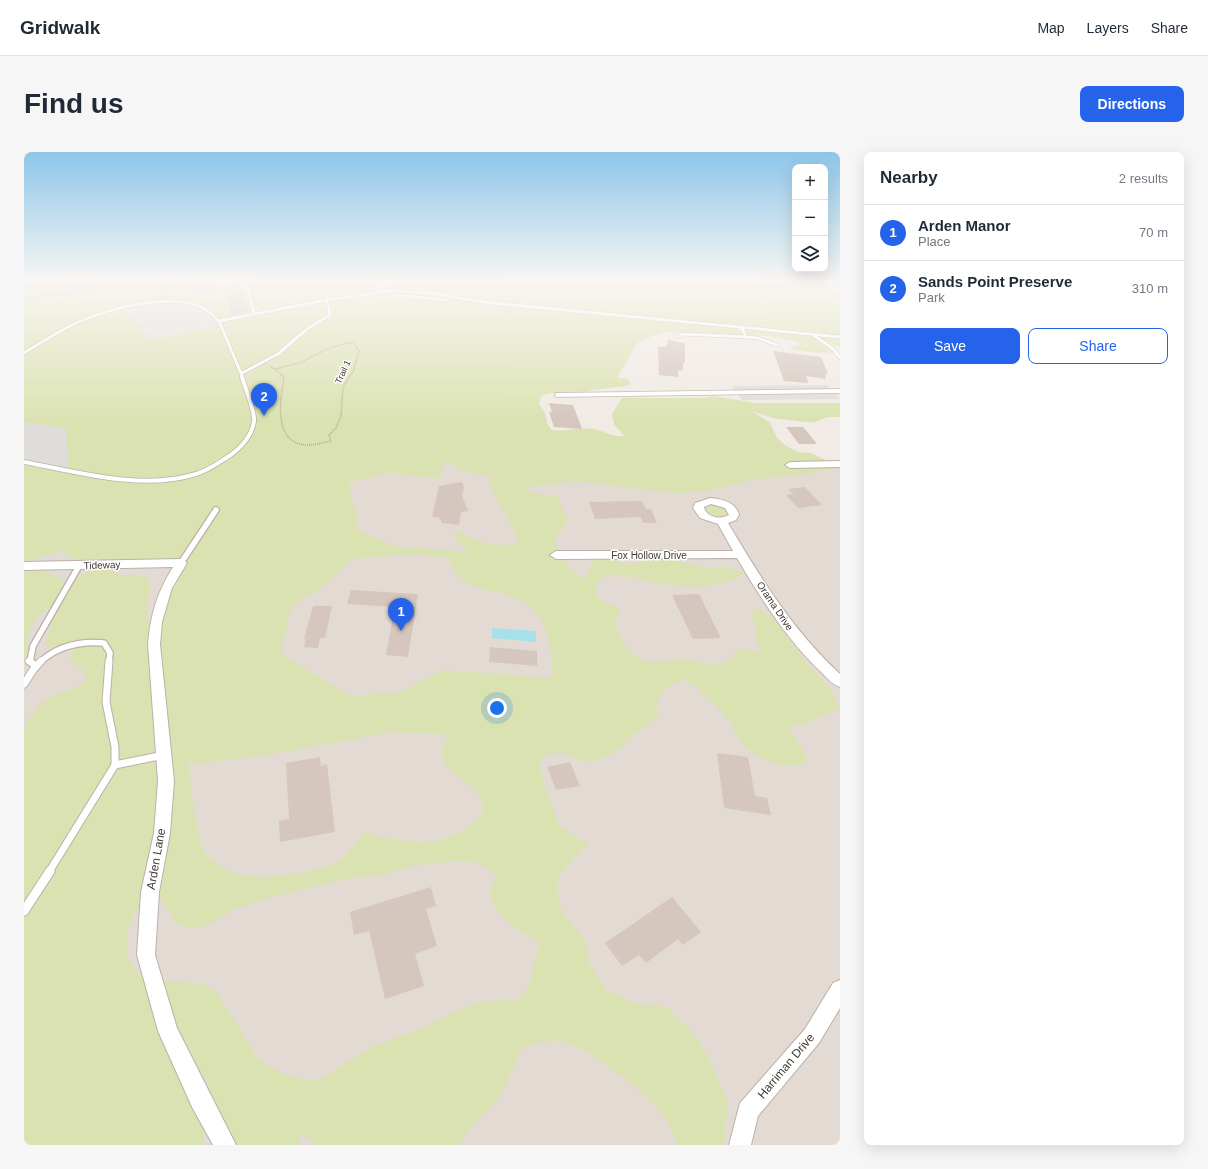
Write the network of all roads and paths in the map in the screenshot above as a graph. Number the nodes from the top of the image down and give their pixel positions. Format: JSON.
{"nodes":[{"id":1,"x":67,"y":328,"type":"edge"},
{"id":2,"x":222,"y":328,"type":"edge"},
{"id":3,"x":309,"y":328,"type":"edge"},
{"id":4,"x":741,"y":328,"type":"edge"},
{"id":5,"x":753,"y":328,"type":"edge"},
{"id":6,"x":812,"y":334,"type":"junction"},
{"id":7,"x":679,"y":337,"type":"dead end"},
{"id":8,"x":746,"y":337,"type":"junction"},
{"id":9,"x":840,"y":337,"type":"edge"},
{"id":10,"x":777,"y":345,"type":"dead end"},
{"id":11,"x":24,"y":353,"type":"edge"},
{"id":12,"x":840,"y":358,"type":"edge"},
{"id":13,"x":259,"y":364,"type":"junction"},
{"id":14,"x":274,"y":369,"type":"junction"},
{"id":15,"x":242,"y":373,"type":"junction"},
{"id":16,"x":840,"y":391,"type":"edge"},
{"id":17,"x":557,"y":395,"type":"dead end"},
{"id":18,"x":24,"y":462,"type":"edge"},
{"id":19,"x":840,"y":464,"type":"edge"},
{"id":20,"x":790,"y":465,"type":"dead end"},
{"id":21,"x":216,"y":510,"type":"dead end"},
{"id":22,"x":722,"y":521,"type":"dead end"},
{"id":23,"x":741,"y":554,"type":"junction"},
{"id":24,"x":556,"y":555,"type":"dead end"},
{"id":25,"x":181,"y":563,"type":"junction"},
{"id":26,"x":24,"y":566,"type":"edge"},
{"id":27,"x":79,"y":566,"type":"junction"},
{"id":28,"x":36,"y":666,"type":"junction"},
{"id":29,"x":840,"y":682,"type":"edge"},
{"id":30,"x":24,"y":684,"type":"edge"},
{"id":31,"x":164,"y":755,"type":"junction"},
{"id":32,"x":115,"y":765,"type":"junction"},
{"id":33,"x":24,"y":911,"type":"edge"},
{"id":34,"x":840,"y":990,"type":"edge"},
{"id":35,"x":225,"y":1145,"type":"edge"},
{"id":36,"x":740,"y":1145,"type":"edge"}],
"edges":[{"from":1,"to":11,"type":"lane"},
{"from":2,"to":15,"type":"lane"},
{"from":3,"to":13,"type":"lane"},
{"from":4,"to":8,"type":"lane"},
{"from":5,"to":6,"type":"lane"},
{"from":6,"to":9,"type":"lane"},
{"from":6,"to":12,"type":"lane"},
{"from":7,"to":8,"type":"lane"},
{"from":8,"to":10,"type":"lane"},
{"from":13,"to":14,"type":"path"},
{"from":13,"to":15,"type":"lane"},
{"from":14,"to":14,"type":"path","name":"Trail 1"},
{"from":15,"to":18,"type":"lane"},
{"from":16,"to":17,"type":"lane"},
{"from":19,"to":20,"type":"street"},
{"from":21,"to":25,"type":"lane"},
{"from":22,"to":23,"type":"street","name":"Orama Drive"},
{"from":23,"to":24,"type":"street","name":"Fox Hollow Drive"},
{"from":23,"to":29,"type":"street","name":"Orama Drive"},
{"from":25,"to":27,"type":"street","name":"Tideway"},
{"from":25,"to":31,"type":"street","name":"Arden Lane"},
{"from":26,"to":27,"type":"street","name":"Tideway"},
{"from":27,"to":28,"type":"lane"},
{"from":28,"to":30,"type":"lane"},
{"from":28,"to":32,"type":"lane"},
{"from":31,"to":32,"type":"lane"},
{"from":31,"to":35,"type":"street","name":"Arden Lane"},
{"from":32,"to":33,"type":"lane"},
{"from":34,"to":36,"type":"street","name":"Harriman Drive"}]}
